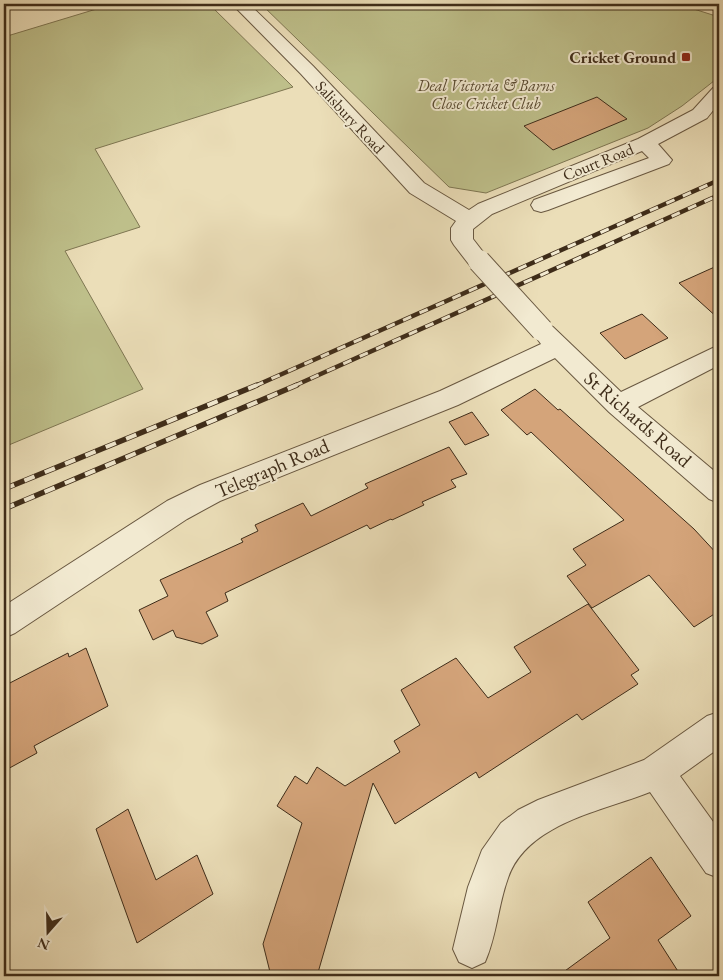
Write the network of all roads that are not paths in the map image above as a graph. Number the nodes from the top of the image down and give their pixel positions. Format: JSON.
{"nodes":[{"id":1,"x":240,"y":4,"type":"edge"},
{"id":2,"x":711,"y":4,"type":"edge"},
{"id":3,"x":719,"y":6,"type":"edge"},
{"id":4,"x":719,"y":92,"type":"edge"},
{"id":5,"x":469,"y":220,"type":"junction"},
{"id":6,"x":550,"y":338,"type":"junction"},
{"id":7,"x":719,"y":354,"type":"edge"},
{"id":8,"x":618,"y":405,"type":"junction"},
{"id":9,"x":719,"y":491,"type":"edge"},
{"id":10,"x":4,"y":623,"type":"edge"},
{"id":11,"x":719,"y":728,"type":"edge"},
{"id":12,"x":656,"y":771,"type":"junction"},
{"id":13,"x":719,"y":860,"type":"edge"},
{"id":14,"x":472,"y":949,"type":"dead end"}],
"edges":[{"from":1,"to":5,"type":"street","name":"Salisbury Road"},
{"from":2,"to":3,"type":"street"},
{"from":4,"to":5,"type":"street","name":"Court Road"},
{"from":5,"to":6,"type":"street","name":"St Richards Road","bridge":true},
{"from":6,"to":8,"type":"street","name":"St Richards Road"},
{"from":6,"to":10,"type":"street","name":"Telegraph Road"},
{"from":7,"to":8,"type":"street"},
{"from":8,"to":9,"type":"street","name":"St Richards Road"},
{"from":11,"to":12,"type":"street"},
{"from":12,"to":13,"type":"street"},
{"from":12,"to":14,"type":"street"}]}
